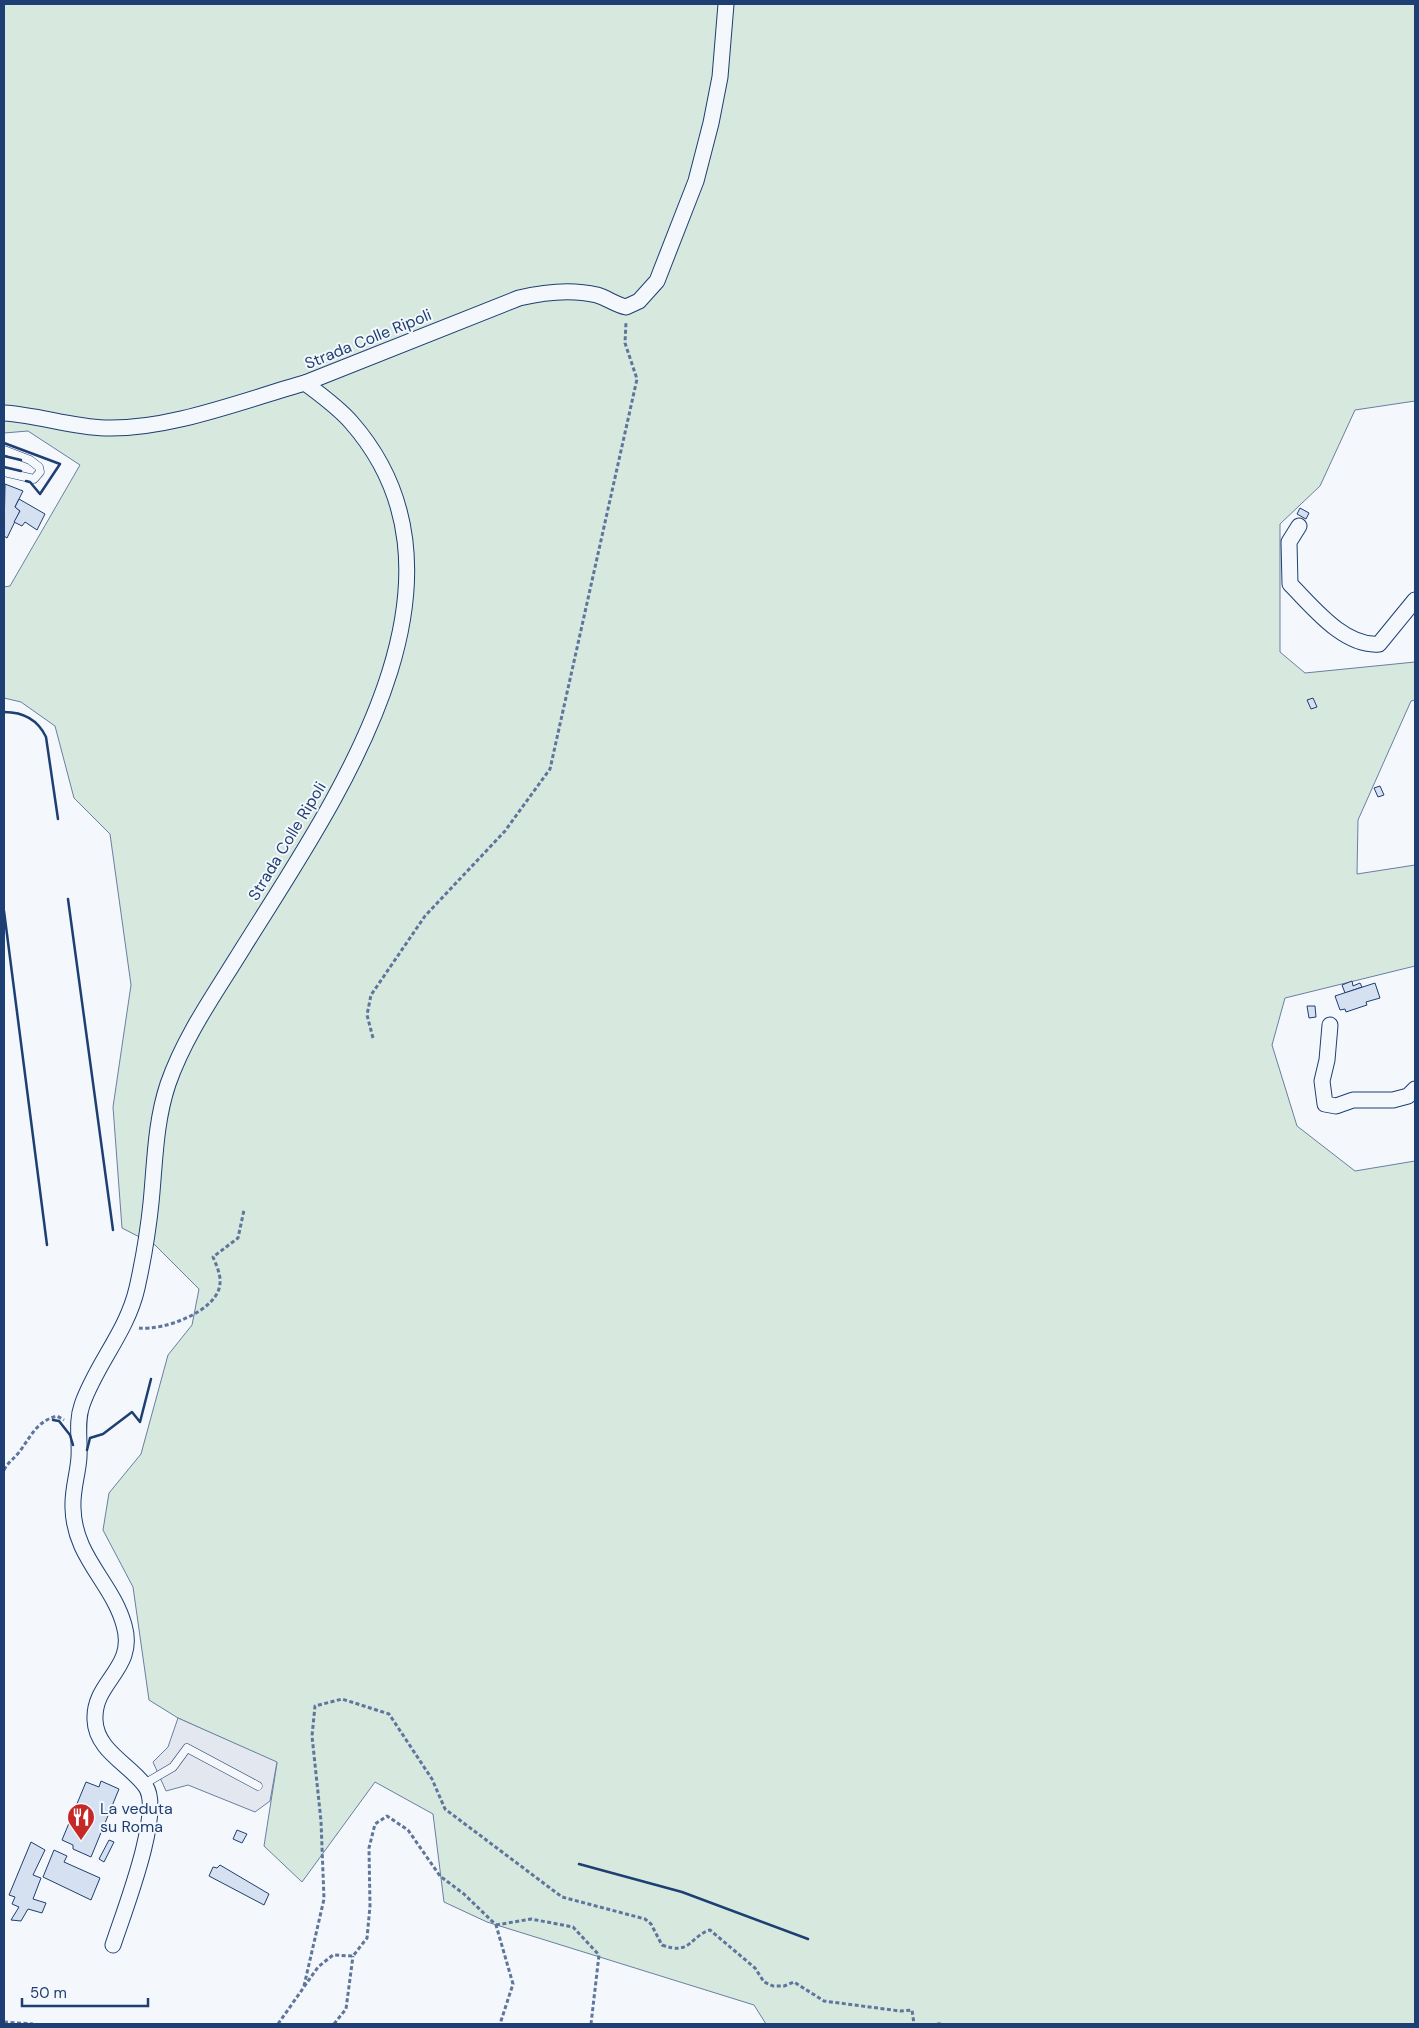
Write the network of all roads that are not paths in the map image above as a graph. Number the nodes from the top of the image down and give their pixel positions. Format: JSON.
{"nodes":[{"id":1,"x":726,"y":4,"type":"edge"},
{"id":2,"x":305,"y":382,"type":"junction"},
{"id":3,"x":4,"y":412,"type":"edge"},
{"id":4,"x":4,"y":450,"type":"edge"},
{"id":5,"x":4,"y":472,"type":"edge"},
{"id":6,"x":1299,"y":526,"type":"dead end"},
{"id":7,"x":1415,"y":600,"type":"edge"},
{"id":8,"x":1330,"y":1025,"type":"dead end"},
{"id":9,"x":1415,"y":1089,"type":"edge"},
{"id":10,"x":144,"y":1784,"type":"junction"},
{"id":11,"x":258,"y":1786,"type":"dead end"},
{"id":12,"x":113,"y":1945,"type":"dead end"}],
"edges":[{"from":1,"to":2,"type":"street","name":"Strada Colle Ripoli"},
{"from":2,"to":3,"type":"street"},
{"from":2,"to":10,"type":"street","name":"Strada Colle Ripoli"},
{"from":4,"to":5,"type":"lane"},
{"from":6,"to":7,"type":"street"},
{"from":8,"to":9,"type":"street"},
{"from":10,"to":11,"type":"lane"},
{"from":10,"to":12,"type":"street"}]}
